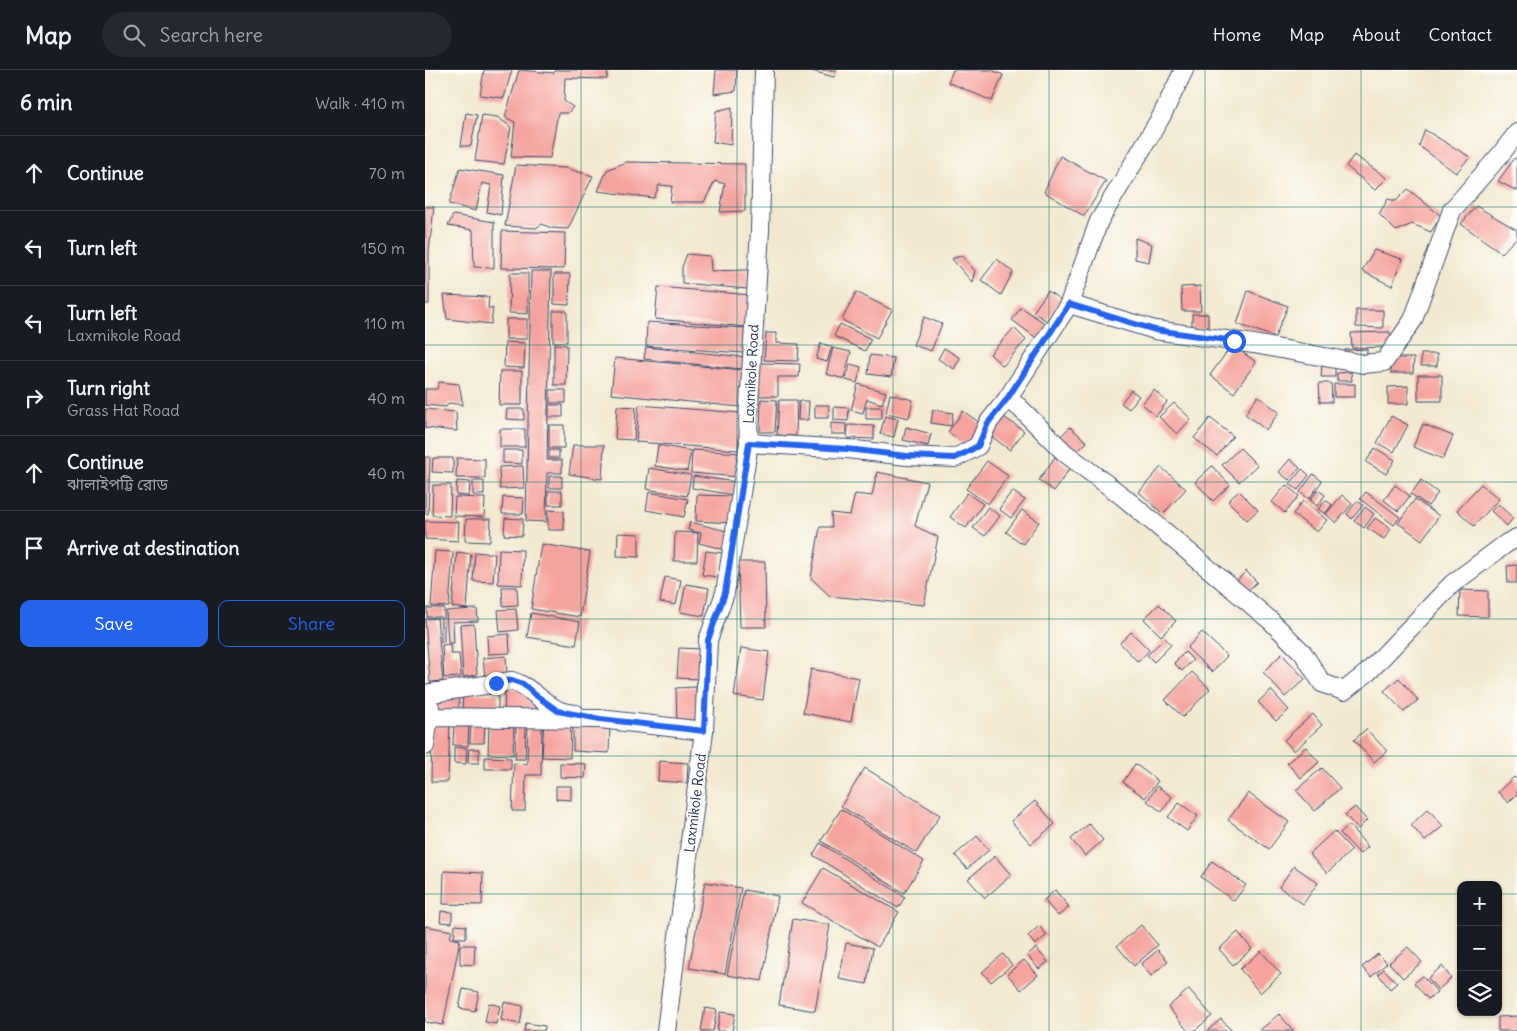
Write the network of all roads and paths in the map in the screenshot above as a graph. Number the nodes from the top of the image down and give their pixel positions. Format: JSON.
{"nodes":[{"id":1,"x":764,"y":70,"type":"edge"},
{"id":2,"x":1185,"y":70,"type":"edge"},
{"id":3,"x":1517,"y":133,"type":"edge"},
{"id":4,"x":1069,"y":304,"type":"junction"},
{"id":5,"x":1007,"y":399,"type":"junction"},
{"id":6,"x":749,"y":443,"type":"junction"},
{"id":7,"x":1517,"y":538,"type":"edge"},
{"id":8,"x":429,"y":694,"type":"edge"},
{"id":9,"x":427,"y":717,"type":"edge"},
{"id":10,"x":600,"y":719,"type":"junction"},
{"id":11,"x":704,"y":731,"type":"junction"},
{"id":12,"x":425,"y":746,"type":"edge"},
{"id":13,"x":666,"y":1031,"type":"edge"}],
"edges":[{"from":1,"to":6,"type":"street","name":"Laxmikole Road"},
{"from":2,"to":4,"type":"street"},
{"from":3,"to":4,"type":"street"},
{"from":4,"to":5,"type":"street"},
{"from":5,"to":6,"type":"street"},
{"from":5,"to":7,"type":"street"},
{"from":6,"to":11,"type":"street","name":"Laxmikole Road"},
{"from":8,"to":9,"type":"street"},
{"from":8,"to":10,"type":"street"},
{"from":9,"to":10,"type":"street"},
{"from":9,"to":12,"type":"street"},
{"from":10,"to":11,"type":"street"},
{"from":11,"to":13,"type":"street","name":"Laxmikole Road"}]}
